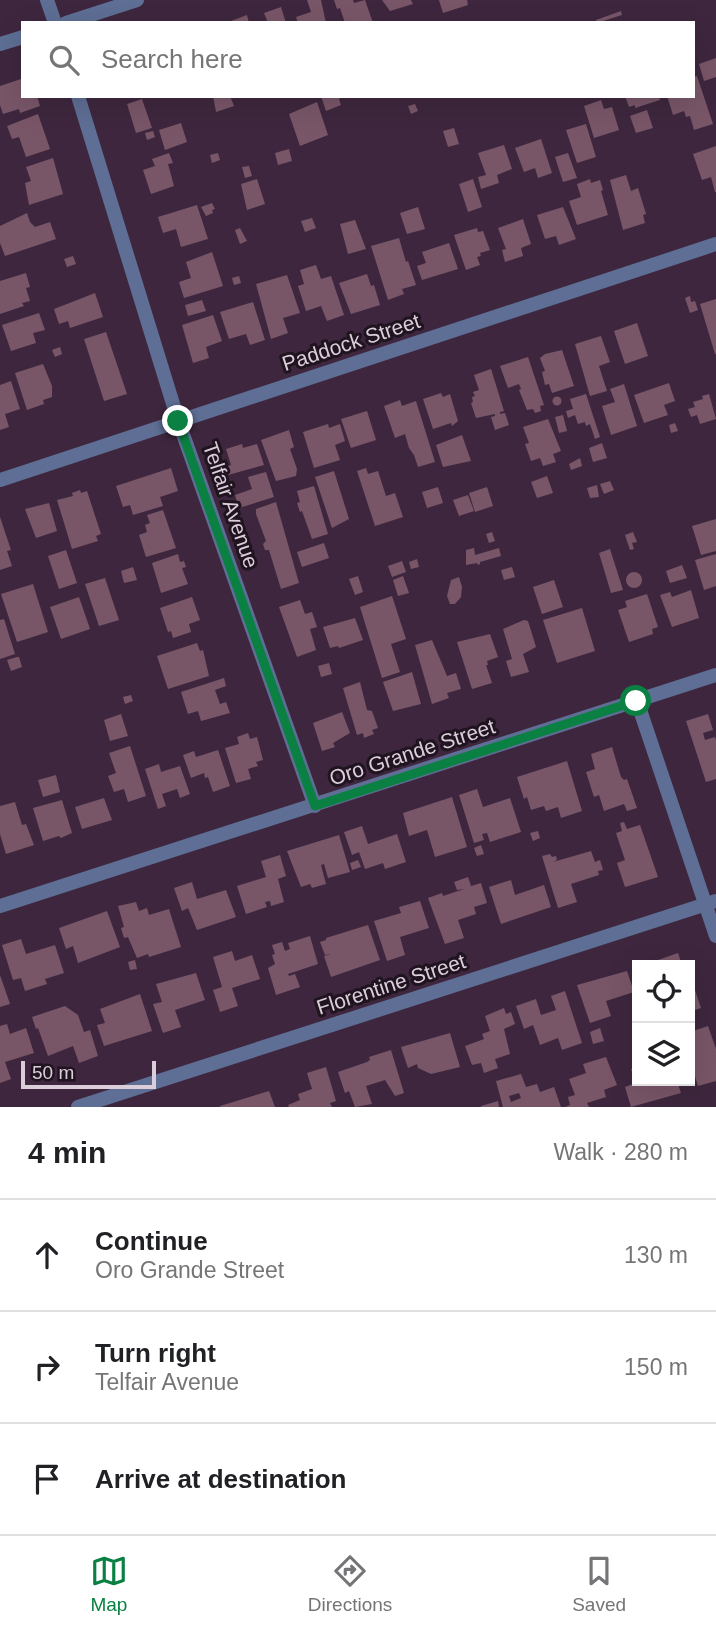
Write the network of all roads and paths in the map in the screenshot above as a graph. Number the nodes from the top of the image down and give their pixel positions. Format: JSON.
{"nodes":[{"id":1,"x":47,"y":0,"type":"edge"},
{"id":2,"x":137,"y":0,"type":"edge"},
{"id":3,"x":54,"y":21,"type":"edge"},
{"id":4,"x":72,"y":21,"type":"edge"},
{"id":5,"x":21,"y":38,"type":"edge"},
{"id":6,"x":0,"y":44,"type":"edge"},
{"id":7,"x":79,"y":98,"type":"edge"},
{"id":8,"x":716,"y":244,"type":"edge"},
{"id":9,"x":178,"y":421,"type":"junction"},
{"id":10,"x":0,"y":480,"type":"edge"},
{"id":11,"x":716,"y":675,"type":"edge"},
{"id":12,"x":636,"y":701,"type":"junction"},
{"id":13,"x":315,"y":806,"type":"junction"},
{"id":14,"x":710,"y":903,"type":"edge"},
{"id":15,"x":0,"y":906,"type":"edge"},
{"id":16,"x":716,"y":936,"type":"edge"},
{"id":17,"x":78,"y":1107,"type":"edge"}],
"edges":[{"from":1,"to":3,"type":"street"},
{"from":2,"to":4,"type":"street"},
{"from":5,"to":6,"type":"street"},
{"from":7,"to":9,"type":"street","name":"Telfair Avenue"},
{"from":8,"to":9,"type":"street","name":"Paddock Street"},
{"from":9,"to":10,"type":"street","name":"Paddock Street"},
{"from":9,"to":13,"type":"street","name":"Telfair Avenue"},
{"from":11,"to":12,"type":"street","name":"Oro Grande Street"},
{"from":12,"to":13,"type":"street","name":"Oro Grande Street"},
{"from":12,"to":14,"type":"street"},
{"from":13,"to":15,"type":"street","name":"Oro Grande Street"},
{"from":14,"to":16,"type":"street"},
{"from":14,"to":17,"type":"street","name":"Florentine Street"}]}
